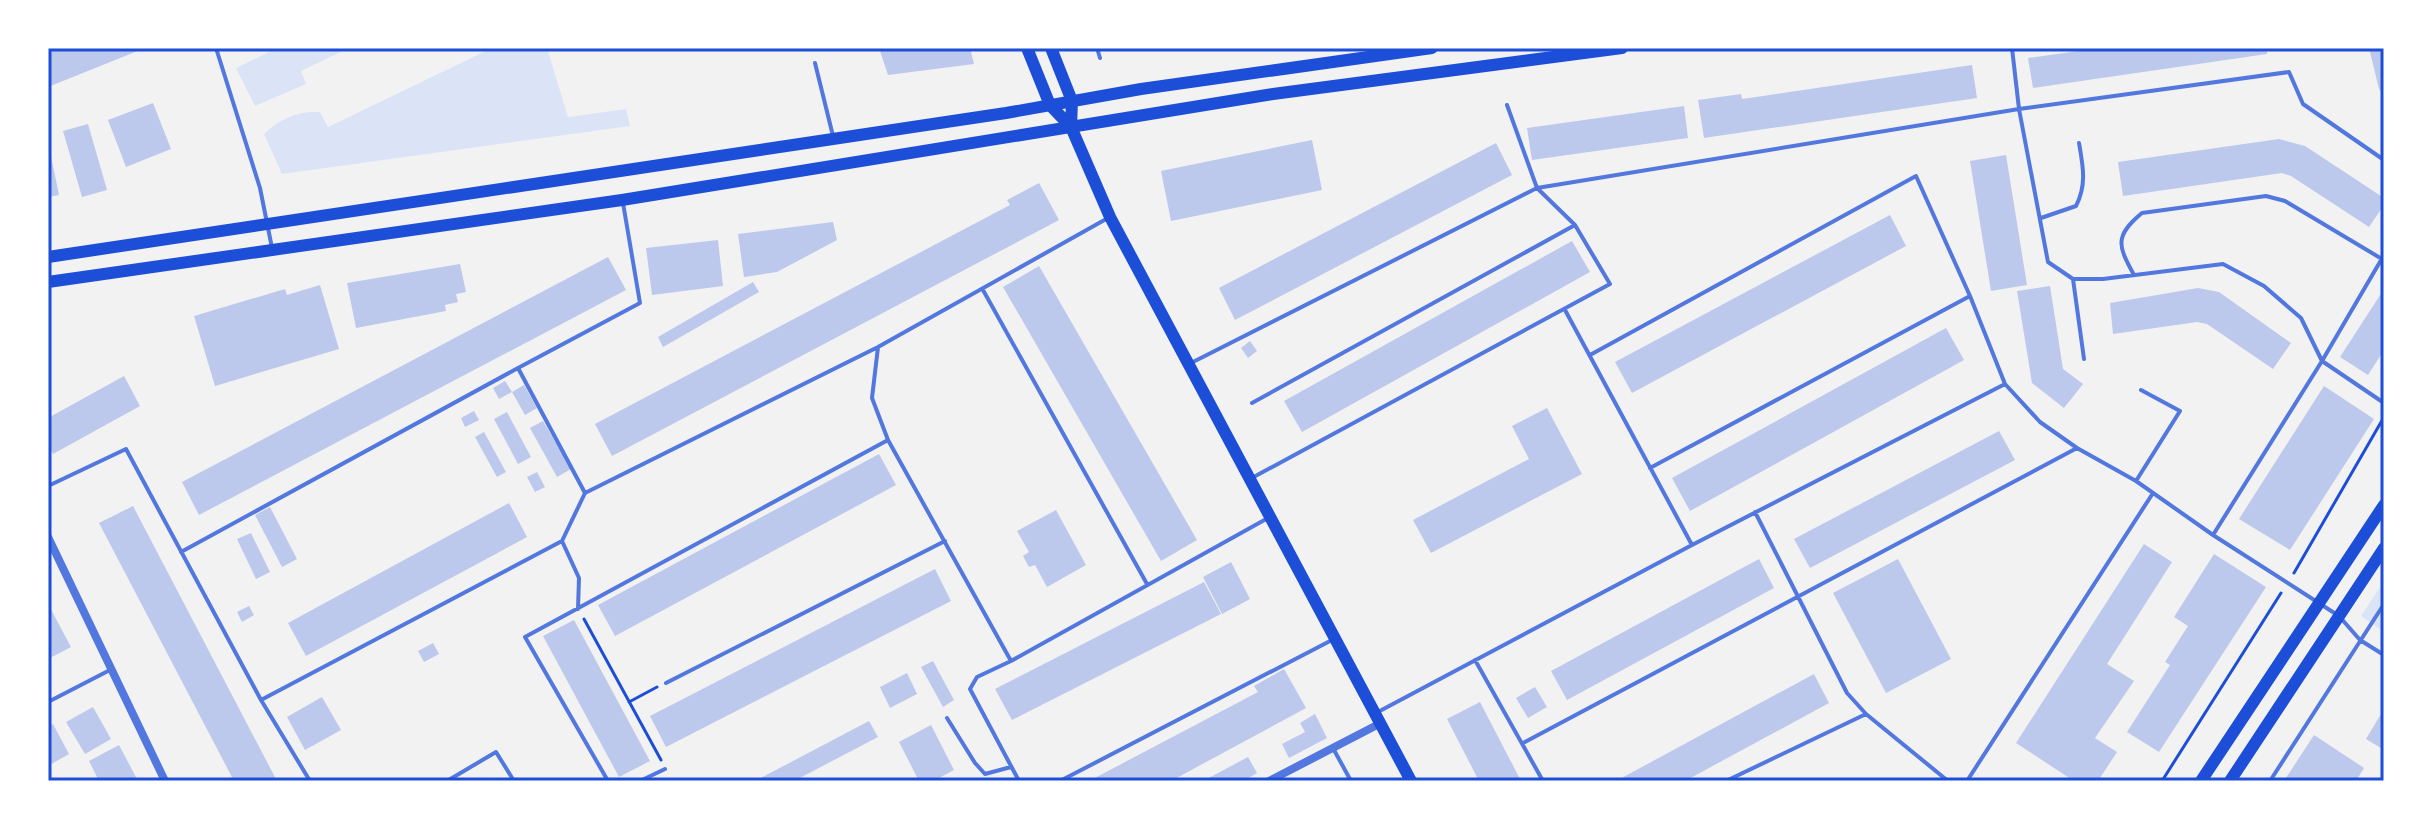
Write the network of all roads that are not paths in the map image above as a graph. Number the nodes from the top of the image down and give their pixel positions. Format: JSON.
{"nodes":[{"id":1,"x":216,"y":48,"type":"edge"},
{"id":2,"x":1027,"y":48,"type":"edge"},
{"id":3,"x":1051,"y":48,"type":"edge"},
{"id":4,"x":1097,"y":48,"type":"edge"},
{"id":5,"x":1432,"y":48,"type":"edge"},
{"id":6,"x":1622,"y":48,"type":"edge"},
{"id":7,"x":2012,"y":48,"type":"edge"},
{"id":8,"x":1100,"y":58,"type":"dead end"},
{"id":9,"x":815,"y":63,"type":"dead end"},
{"id":10,"x":1072,"y":101,"type":"junction"},
{"id":11,"x":1050,"y":105,"type":"junction"},
{"id":12,"x":1507,"y":105,"type":"dead end"},
{"id":13,"x":2019,"y":109,"type":"junction"},
{"id":14,"x":1071,"y":127,"type":"junction"},
{"id":15,"x":834,"y":138,"type":"junction"},
{"id":16,"x":2079,"y":143,"type":"dead end"},
{"id":17,"x":2384,"y":160,"type":"edge"},
{"id":18,"x":1537,"y":188,"type":"junction"},
{"id":19,"x":622,"y":200,"type":"junction"},
{"id":20,"x":1110,"y":217,"type":"junction"},
{"id":21,"x":2041,"y":218,"type":"junction"},
{"id":22,"x":1575,"y":225,"type":"junction"},
{"id":23,"x":268,"y":226,"type":"junction"},
{"id":24,"x":272,"y":250,"type":"junction"},
{"id":25,"x":48,"y":257,"type":"edge"},
{"id":26,"x":2383,"y":257,"type":"edge"},
{"id":27,"x":2134,"y":275,"type":"junction"},
{"id":28,"x":2073,"y":279,"type":"junction"},
{"id":29,"x":48,"y":282,"type":"edge"},
{"id":30,"x":983,"y":290,"type":"junction"},
{"id":31,"x":1970,"y":296,"type":"junction"},
{"id":32,"x":1565,"y":310,"type":"junction"},
{"id":33,"x":878,"y":347,"type":"junction"},
{"id":34,"x":1590,"y":355,"type":"junction"},
{"id":35,"x":2084,"y":359,"type":"dead end"},
{"id":36,"x":2322,"y":361,"type":"junction"},
{"id":37,"x":1188,"y":364,"type":"junction"},
{"id":38,"x":518,"y":368,"type":"junction"},
{"id":39,"x":2005,"y":384,"type":"junction"},
{"id":40,"x":2141,"y":390,"type":"dead end"},
{"id":41,"x":1252,"y":403,"type":"dead end"},
{"id":42,"x":2384,"y":403,"type":"edge"},
{"id":43,"x":888,"y":440,"type":"junction"},
{"id":44,"x":2077,"y":448,"type":"junction"},
{"id":45,"x":1650,"y":468,"type":"junction"},
{"id":46,"x":1249,"y":479,"type":"junction"},
{"id":47,"x":2136,"y":481,"type":"junction"},
{"id":48,"x":48,"y":486,"type":"edge"},
{"id":49,"x":585,"y":493,"type":"junction"},
{"id":50,"x":2153,"y":493,"type":"junction"},
{"id":51,"x":2384,"y":505,"type":"edge"},
{"id":52,"x":1755,"y":512,"type":"junction"},
{"id":53,"x":1270,"y":517,"type":"junction"},
{"id":54,"x":2213,"y":535,"type":"junction"},
{"id":55,"x":48,"y":537,"type":"edge"},
{"id":56,"x":562,"y":541,"type":"junction"},
{"id":57,"x":945,"y":541,"type":"junction"},
{"id":58,"x":1692,"y":545,"type":"junction"},
{"id":59,"x":2384,"y":548,"type":"edge"},
{"id":60,"x":181,"y":552,"type":"junction"},
{"id":61,"x":1147,"y":584,"type":"junction"},
{"id":62,"x":1797,"y":596,"type":"junction"},
{"id":63,"x":2319,"y":603,"type":"junction"},
{"id":64,"x":2384,"y":604,"type":"edge"},
{"id":65,"x":578,"y":609,"type":"junction"},
{"id":66,"x":2339,"y":616,"type":"junction"},
{"id":67,"x":1334,"y":638,"type":"junction"},
{"id":68,"x":2360,"y":640,"type":"junction"},
{"id":69,"x":2384,"y":655,"type":"edge"},
{"id":70,"x":1475,"y":660,"type":"junction"},
{"id":71,"x":1011,"y":661,"type":"junction"},
{"id":72,"x":111,"y":670,"type":"junction"},
{"id":73,"x":666,"y":683,"type":"road end"},
{"id":74,"x":261,"y":700,"type":"junction"},
{"id":75,"x":48,"y":702,"type":"edge"},
{"id":76,"x":1866,"y":714,"type":"junction"},
{"id":77,"x":947,"y":718,"type":"dead end"},
{"id":78,"x":1376,"y":719,"type":"junction"},
{"id":79,"x":1523,"y":743,"type":"junction"},
{"id":80,"x":1333,"y":748,"type":"junction"},
{"id":81,"x":1011,"y":767,"type":"junction"},
{"id":82,"x":665,"y":769,"type":"road end"},
{"id":83,"x":165,"y":781,"type":"edge"},
{"id":84,"x":310,"y":781,"type":"edge"},
{"id":85,"x":447,"y":781,"type":"edge"},
{"id":86,"x":514,"y":781,"type":"edge"},
{"id":87,"x":608,"y":781,"type":"edge"},
{"id":88,"x":640,"y":781,"type":"edge"},
{"id":89,"x":1019,"y":781,"type":"edge"},
{"id":90,"x":1060,"y":781,"type":"edge"},
{"id":91,"x":1269,"y":781,"type":"edge"},
{"id":92,"x":1351,"y":781,"type":"edge"},
{"id":93,"x":1411,"y":781,"type":"edge"},
{"id":94,"x":1543,"y":781,"type":"edge"},
{"id":95,"x":1726,"y":781,"type":"edge"},
{"id":96,"x":1948,"y":781,"type":"edge"},
{"id":97,"x":1967,"y":781,"type":"edge"},
{"id":98,"x":2201,"y":781,"type":"edge"},
{"id":99,"x":2230,"y":781,"type":"edge"},
{"id":100,"x":2270,"y":781,"type":"edge"}],
"edges":[{"from":1,"to":23,"type":"lane"},
{"from":2,"to":11,"type":"main road"},
{"from":3,"to":10,"type":"main road"},
{"from":4,"to":8,"type":"lane"},
{"from":5,"to":10,"type":"main road"},
{"from":6,"to":14,"type":"main road"},
{"from":7,"to":13,"type":"lane"},
{"from":9,"to":15,"type":"lane"},
{"from":10,"to":11,"type":"main road"},
{"from":10,"to":14,"type":"main road"},
{"from":11,"to":14,"type":"main road"},
{"from":11,"to":15,"type":"main road"},
{"from":12,"to":18,"type":"lane"},
{"from":13,"to":17,"type":"lane"},
{"from":13,"to":18,"type":"lane"},
{"from":13,"to":21,"type":"lane"},
{"from":14,"to":19,"type":"main road"},
{"from":14,"to":20,"type":"main road"},
{"from":15,"to":23,"type":"main road"},
{"from":16,"to":21,"type":"lane"},
{"from":18,"to":22,"type":"lane"},
{"from":18,"to":37,"type":"lane"},
{"from":19,"to":24,"type":"main road"},
{"from":19,"to":38,"type":"lane"},
{"from":20,"to":30,"type":"lane"},
{"from":20,"to":37,"type":"main road"},
{"from":21,"to":28,"type":"lane"},
{"from":22,"to":32,"type":"lane"},
{"from":22,"to":41,"type":"lane"},
{"from":23,"to":24,"type":"lane"},
{"from":23,"to":25,"type":"main road"},
{"from":24,"to":29,"type":"main road"},
{"from":26,"to":27,"type":"lane"},
{"from":26,"to":36,"type":"lane"},
{"from":27,"to":28,"type":"lane"},
{"from":27,"to":36,"type":"lane"},
{"from":28,"to":35,"type":"lane"},
{"from":30,"to":33,"type":"lane"},
{"from":30,"to":61,"type":"lane"},
{"from":31,"to":34,"type":"lane"},
{"from":31,"to":39,"type":"lane"},
{"from":31,"to":45,"type":"lane"},
{"from":32,"to":34,"type":"lane"},
{"from":32,"to":46,"type":"lane"},
{"from":33,"to":43,"type":"lane"},
{"from":33,"to":49,"type":"lane"},
{"from":34,"to":45,"type":"lane"},
{"from":36,"to":42,"type":"lane"},
{"from":36,"to":54,"type":"lane"},
{"from":37,"to":46,"type":"main road"},
{"from":38,"to":49,"type":"lane"},
{"from":38,"to":60,"type":"lane"},
{"from":39,"to":44,"type":"lane"},
{"from":39,"to":52,"type":"lane"},
{"from":40,"to":47,"type":"lane"},
{"from":43,"to":57,"type":"lane"},
{"from":43,"to":65,"type":"lane"},
{"from":44,"to":47,"type":"lane"},
{"from":44,"to":62,"type":"lane"},
{"from":45,"to":58,"type":"lane"},
{"from":46,"to":53,"type":"main road"},
{"from":47,"to":50,"type":"lane"},
{"from":48,"to":60,"type":"lane"},
{"from":49,"to":56,"type":"lane"},
{"from":50,"to":54,"type":"lane"},
{"from":50,"to":97,"type":"lane"},
{"from":51,"to":63,"type":"main road"},
{"from":52,"to":58,"type":"lane"},
{"from":52,"to":62,"type":"lane"},
{"from":53,"to":61,"type":"lane"},
{"from":53,"to":67,"type":"main road"},
{"from":54,"to":63,"type":"lane"},
{"from":55,"to":72,"type":"street"},
{"from":56,"to":65,"type":"lane"},
{"from":56,"to":74,"type":"lane"},
{"from":57,"to":71,"type":"lane"},
{"from":57,"to":73,"type":"lane"},
{"from":58,"to":70,"type":"lane"},
{"from":59,"to":66,"type":"main road"},
{"from":60,"to":74,"type":"lane"},
{"from":61,"to":71,"type":"lane"},
{"from":62,"to":76,"type":"lane"},
{"from":62,"to":79,"type":"lane"},
{"from":63,"to":66,"type":"lane"},
{"from":63,"to":98,"type":"main road"},
{"from":64,"to":68,"type":"lane"},
{"from":65,"to":87,"type":"lane"},
{"from":66,"to":68,"type":"lane"},
{"from":66,"to":99,"type":"main road"},
{"from":67,"to":78,"type":"main road"},
{"from":67,"to":90,"type":"lane"},
{"from":68,"to":69,"type":"lane"},
{"from":68,"to":100,"type":"lane"},
{"from":70,"to":78,"type":"lane"},
{"from":70,"to":79,"type":"lane"},
{"from":71,"to":81,"type":"lane"},
{"from":72,"to":75,"type":"lane"},
{"from":72,"to":83,"type":"street"},
{"from":74,"to":84,"type":"lane"},
{"from":76,"to":95,"type":"lane"},
{"from":76,"to":96,"type":"lane"},
{"from":77,"to":81,"type":"lane"},
{"from":78,"to":80,"type":"street"},
{"from":78,"to":93,"type":"main road"},
{"from":79,"to":94,"type":"lane"},
{"from":80,"to":91,"type":"street"},
{"from":80,"to":92,"type":"lane"},
{"from":81,"to":89,"type":"lane"},
{"from":82,"to":88,"type":"lane"},
{"from":85,"to":86,"type":"lane"}]}
